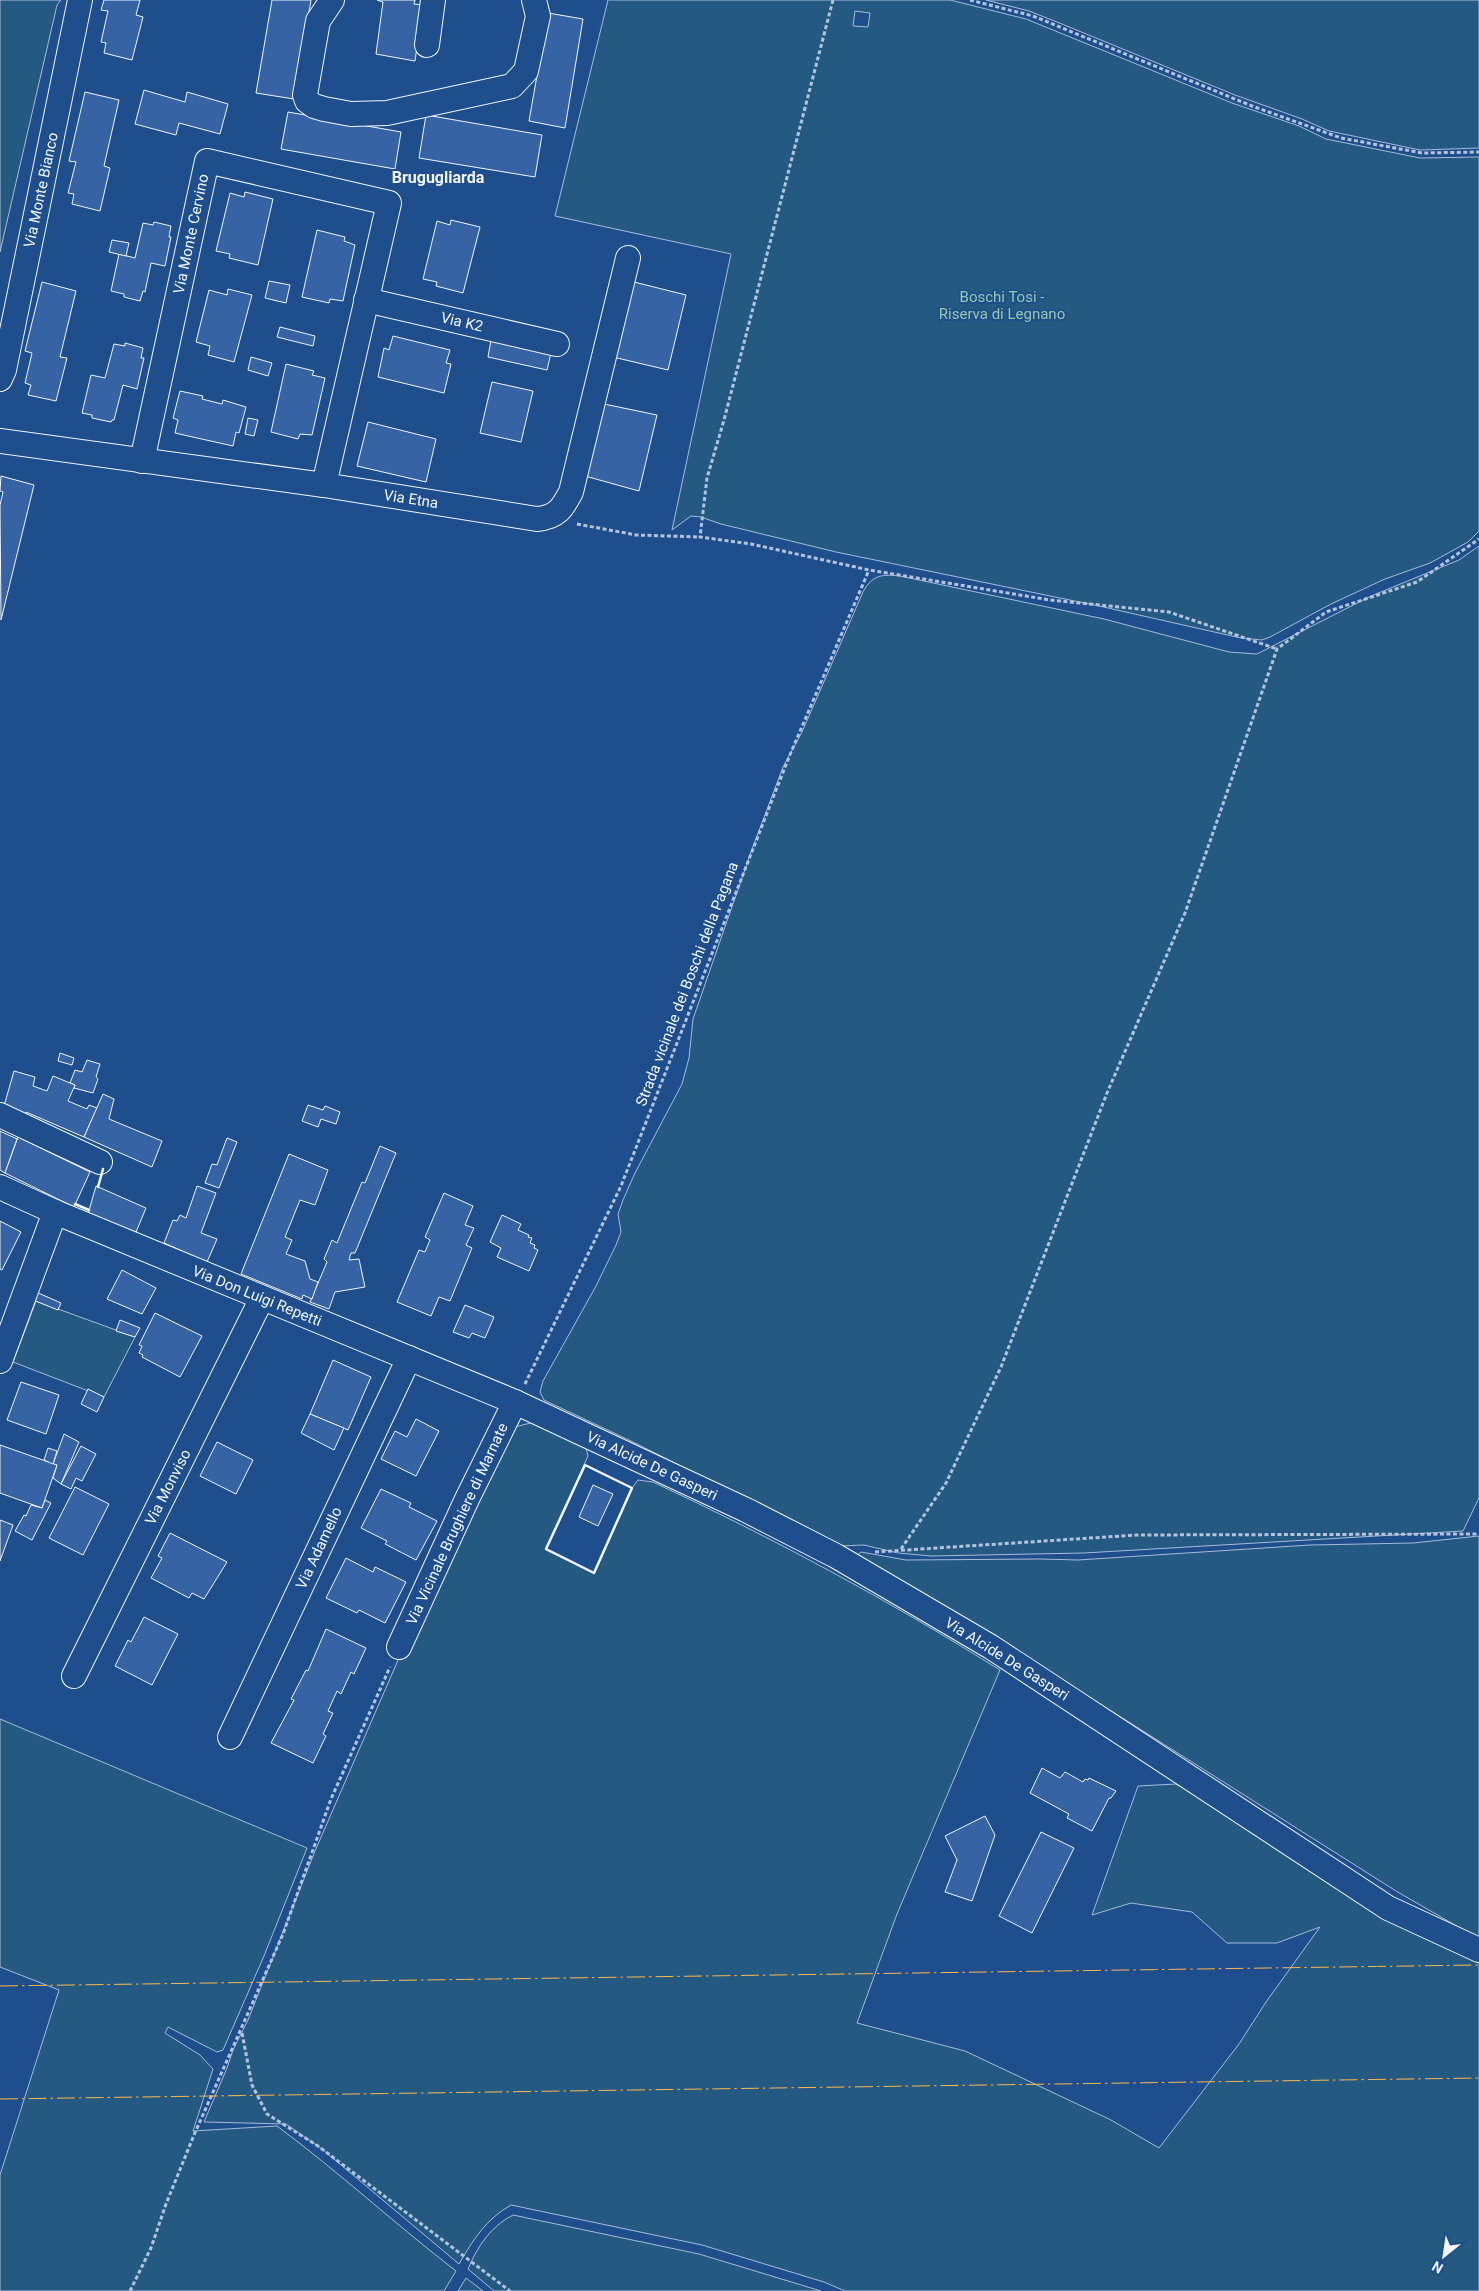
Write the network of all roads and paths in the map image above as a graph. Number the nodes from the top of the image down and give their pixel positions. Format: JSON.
{"nodes":[{"id":1,"x":80,"y":0,"type":"edge"},
{"id":2,"x":332,"y":0,"type":"edge"},
{"id":3,"x":432,"y":0,"type":"edge"},
{"id":4,"x":534,"y":0,"type":"edge"},
{"id":5,"x":833,"y":0,"type":"edge"},
{"id":6,"x":970,"y":0,"type":"edge"},
{"id":7,"x":427,"y":45,"type":"dead end"},
{"id":8,"x":1479,"y":152,"type":"edge"},
{"id":9,"x":628,"y":258,"type":"dead end"},
{"id":10,"x":366,"y":300,"type":"junction"},
{"id":11,"x":557,"y":344,"type":"dead end"},
{"id":12,"x":0,"y":379,"type":"edge"},
{"id":13,"x":0,"y":441,"type":"edge"},
{"id":14,"x":142,"y":461,"type":"junction"},
{"id":15,"x":324,"y":485,"type":"junction"},
{"id":16,"x":549,"y":518,"type":"junction"},
{"id":17,"x":700,"y":537,"type":"junction"},
{"id":18,"x":1479,"y":539,"type":"edge"},
{"id":19,"x":869,"y":570,"type":"junction"},
{"id":20,"x":1278,"y":649,"type":"junction"},
{"id":21,"x":0,"y":1115,"type":"edge"},
{"id":22,"x":100,"y":1162,"type":"dead end"},
{"id":23,"x":0,"y":1187,"type":"edge"},
{"id":24,"x":55,"y":1212,"type":"junction"},
{"id":25,"x":262,"y":1298,"type":"junction"},
{"id":26,"x":409,"y":1358,"type":"junction"},
{"id":27,"x":0,"y":1361,"type":"edge"},
{"id":28,"x":515,"y":1402,"type":"junction"},
{"id":29,"x":1479,"y":1534,"type":"edge"},
{"id":30,"x":399,"y":1647,"type":"joint"},
{"id":31,"x":74,"y":1676,"type":"dead end"},
{"id":32,"x":230,"y":1738,"type":"dead end"},
{"id":33,"x":1479,"y":1950,"type":"edge"},
{"id":34,"x":241,"y":2032,"type":"junction"},
{"id":35,"x":130,"y":2291,"type":"edge"},
{"id":36,"x":510,"y":2291,"type":"edge"}],
"edges":[{"from":1,"to":12,"type":"street","name":"Via Monte Bianco"},
{"from":2,"to":4,"type":"street"},
{"from":3,"to":7,"type":"street"},
{"from":5,"to":17,"type":"path"},
{"from":6,"to":8,"type":"path"},
{"from":9,"to":16,"type":"street"},
{"from":10,"to":11,"type":"street","name":"Via K2"},
{"from":10,"to":14,"type":"street","name":"Via Monte Cervino"},
{"from":10,"to":15,"type":"street"},
{"from":13,"to":14,"type":"street","name":"Via Etna"},
{"from":14,"to":15,"type":"street","name":"Via Etna"},
{"from":15,"to":16,"type":"street","name":"Via Etna"},
{"from":16,"to":17,"type":"path"},
{"from":17,"to":19,"type":"path"},
{"from":18,"to":20,"type":"path"},
{"from":19,"to":20,"type":"path"},
{"from":19,"to":28,"type":"path","name":"Strada vicinale dei Boschi della Pagana"},
{"from":20,"to":29,"type":"path"},
{"from":21,"to":22,"type":"street"},
{"from":23,"to":24,"type":"street","name":"Via Don Luigi Repetti"},
{"from":24,"to":25,"type":"street","name":"Via Don Luigi Repetti"},
{"from":24,"to":27,"type":"street"},
{"from":25,"to":26,"type":"street","name":"Via Don Luigi Repetti"},
{"from":25,"to":31,"type":"street","name":"Via Monviso"},
{"from":26,"to":28,"type":"street","name":"Via Don Luigi Repetti"},
{"from":26,"to":32,"type":"street","name":"Via Adamello"},
{"from":28,"to":30,"type":"street","name":"Via Vicinale Brughiere di Marnate"},
{"from":28,"to":33,"type":"street","name":"Via Alcide De Gasperi"},
{"from":30,"to":34,"type":"path"},
{"from":34,"to":35,"type":"path"},
{"from":34,"to":36,"type":"path"}]}
